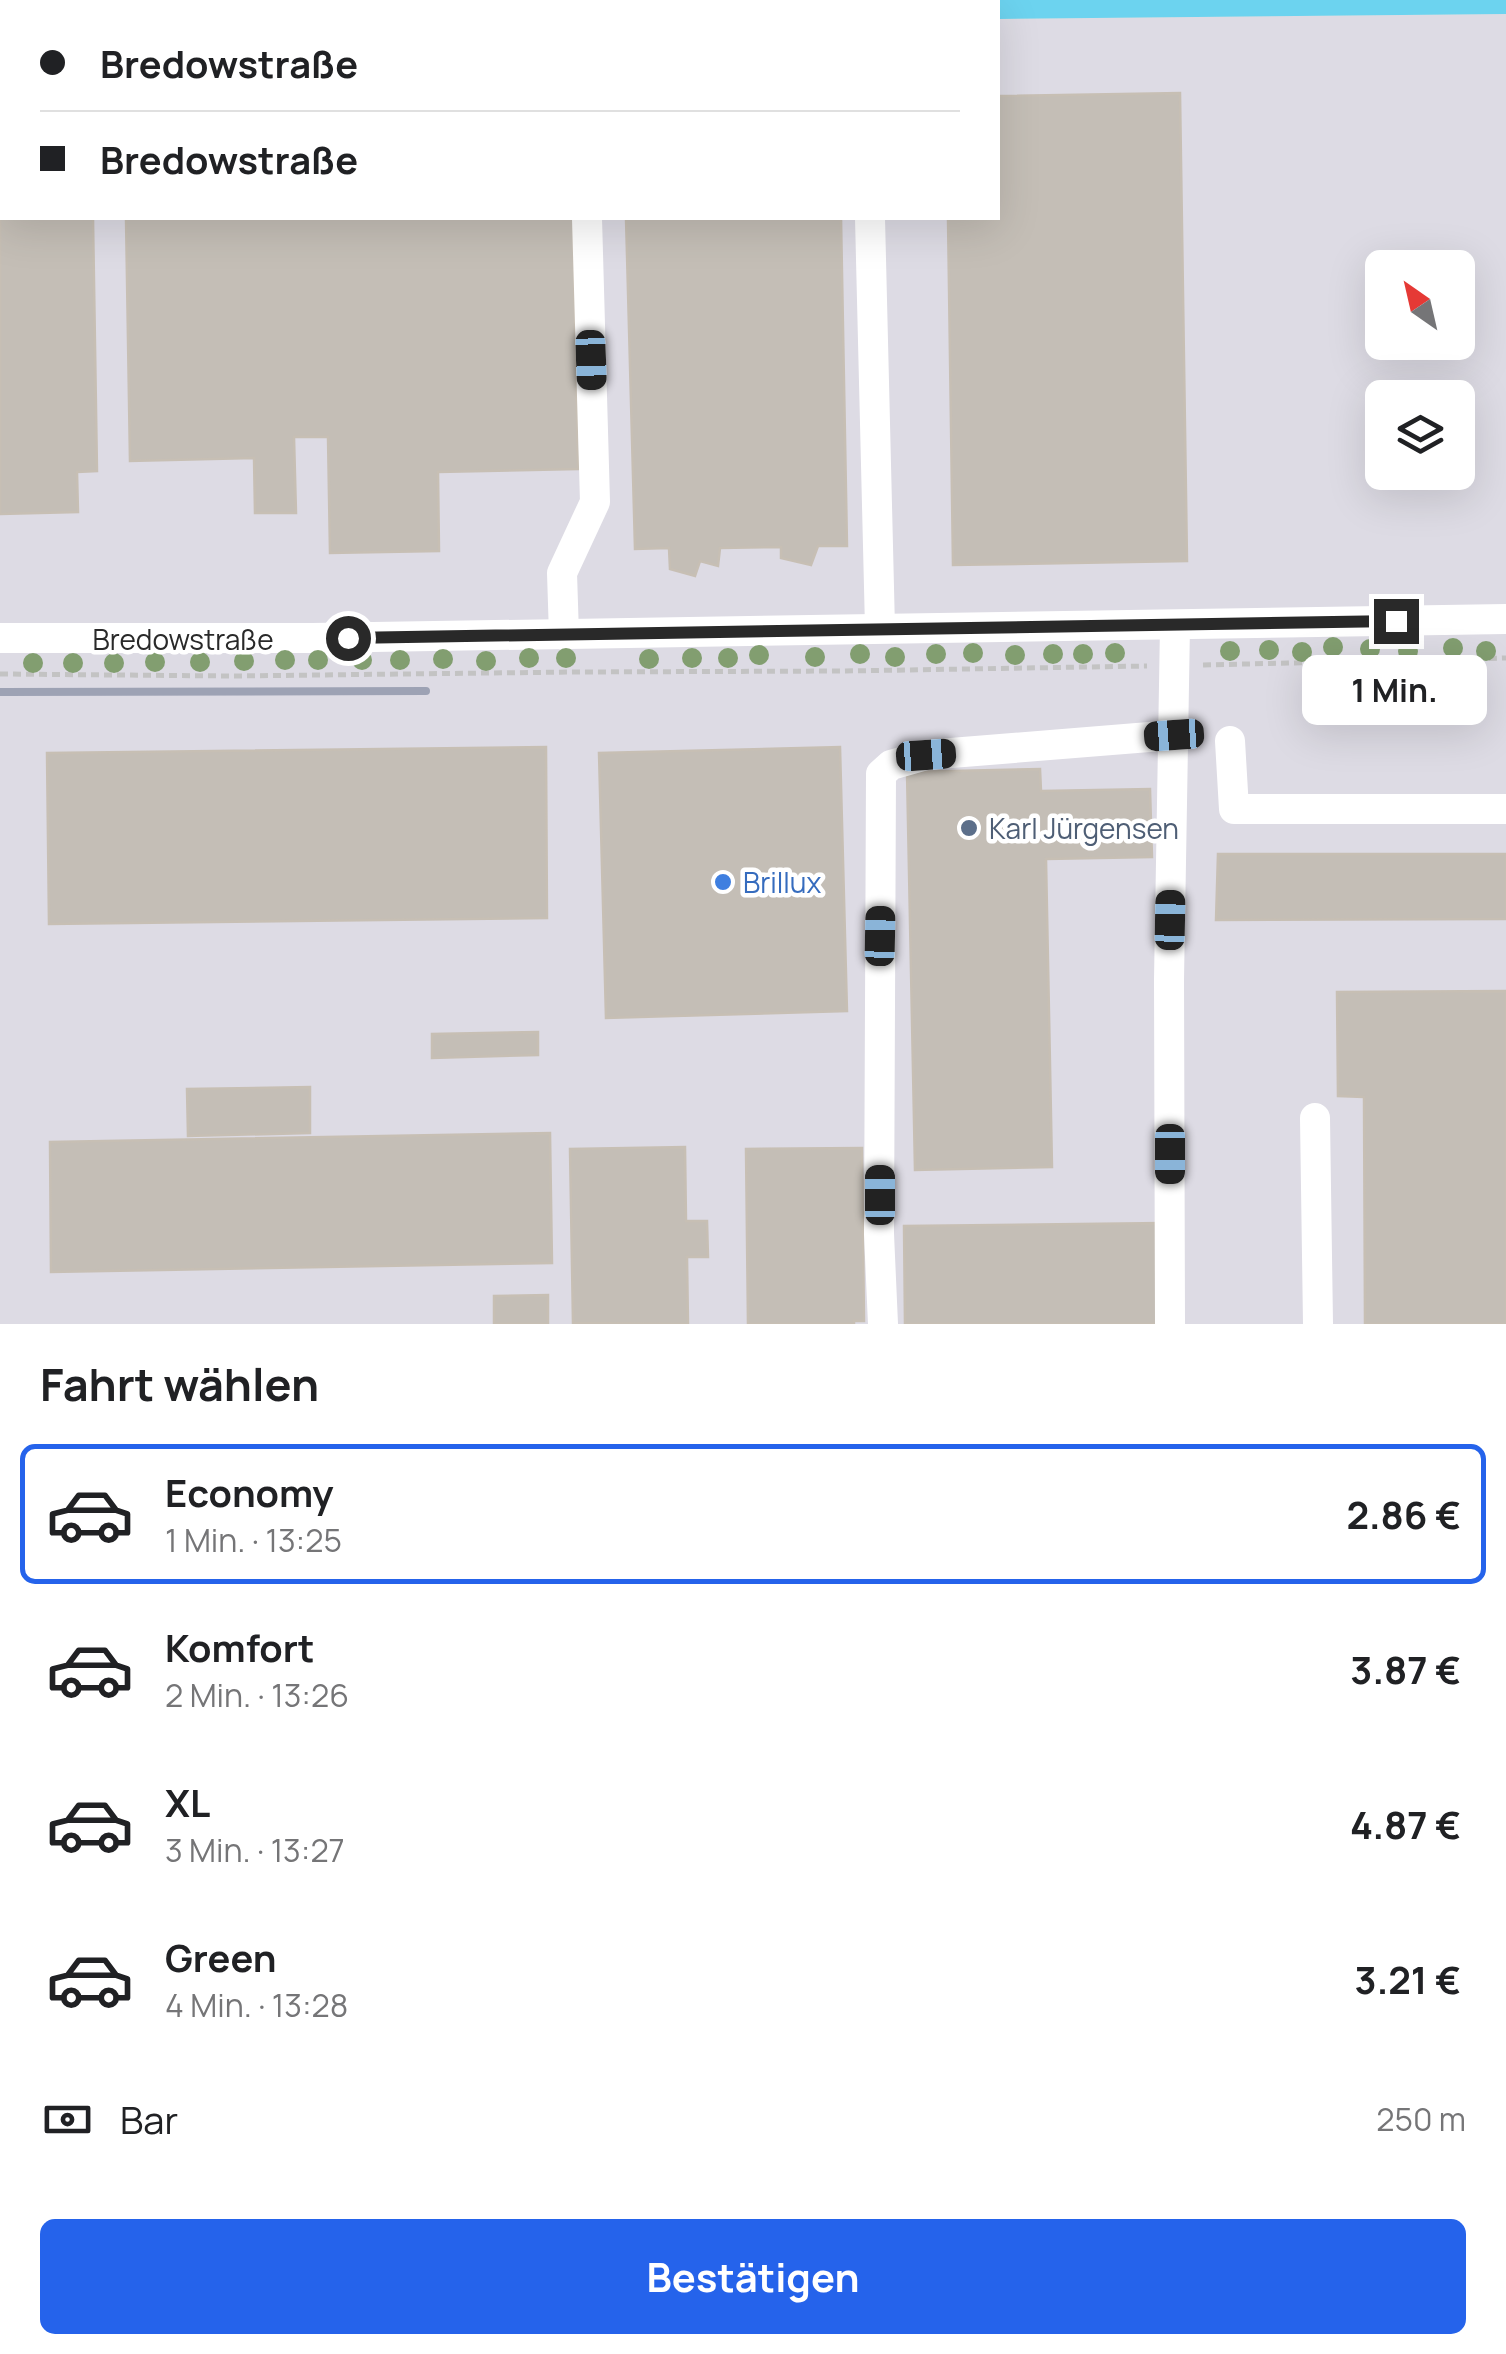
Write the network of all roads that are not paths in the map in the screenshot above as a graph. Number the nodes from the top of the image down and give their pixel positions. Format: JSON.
{"nodes":[{"id":1,"x":587,"y":220,"type":"edge"},
{"id":2,"x":870,"y":220,"type":"edge"},
{"id":3,"x":1506,"y":619,"type":"edge"},
{"id":4,"x":1175,"y":626,"type":"junction"},
{"id":5,"x":880,"y":628,"type":"junction"},
{"id":6,"x":564,"y":635,"type":"junction"},
{"id":7,"x":0,"y":638,"type":"edge"},
{"id":8,"x":1174,"y":735,"type":"junction"},
{"id":9,"x":1230,"y":741,"type":"dead end"},
{"id":10,"x":1506,"y":809,"type":"edge"},
{"id":11,"x":1315,"y":1118,"type":"dead end"},
{"id":12,"x":882,"y":1324,"type":"edge"},
{"id":13,"x":1170,"y":1324,"type":"edge"},
{"id":14,"x":1318,"y":1324,"type":"edge"}],
"edges":[{"from":1,"to":6,"type":"street"},
{"from":2,"to":5,"type":"street"},
{"from":3,"to":4,"type":"street","name":"Bredowstraße"},
{"from":4,"to":5,"type":"street","name":"Bredowstraße"},
{"from":4,"to":8,"type":"street"},
{"from":5,"to":6,"type":"street","name":"Bredowstraße"},
{"from":6,"to":7,"type":"street","name":"Bredowstraße"},
{"from":8,"to":12,"type":"street"},
{"from":8,"to":13,"type":"street"},
{"from":9,"to":10,"type":"street"},
{"from":11,"to":14,"type":"street"}]}
